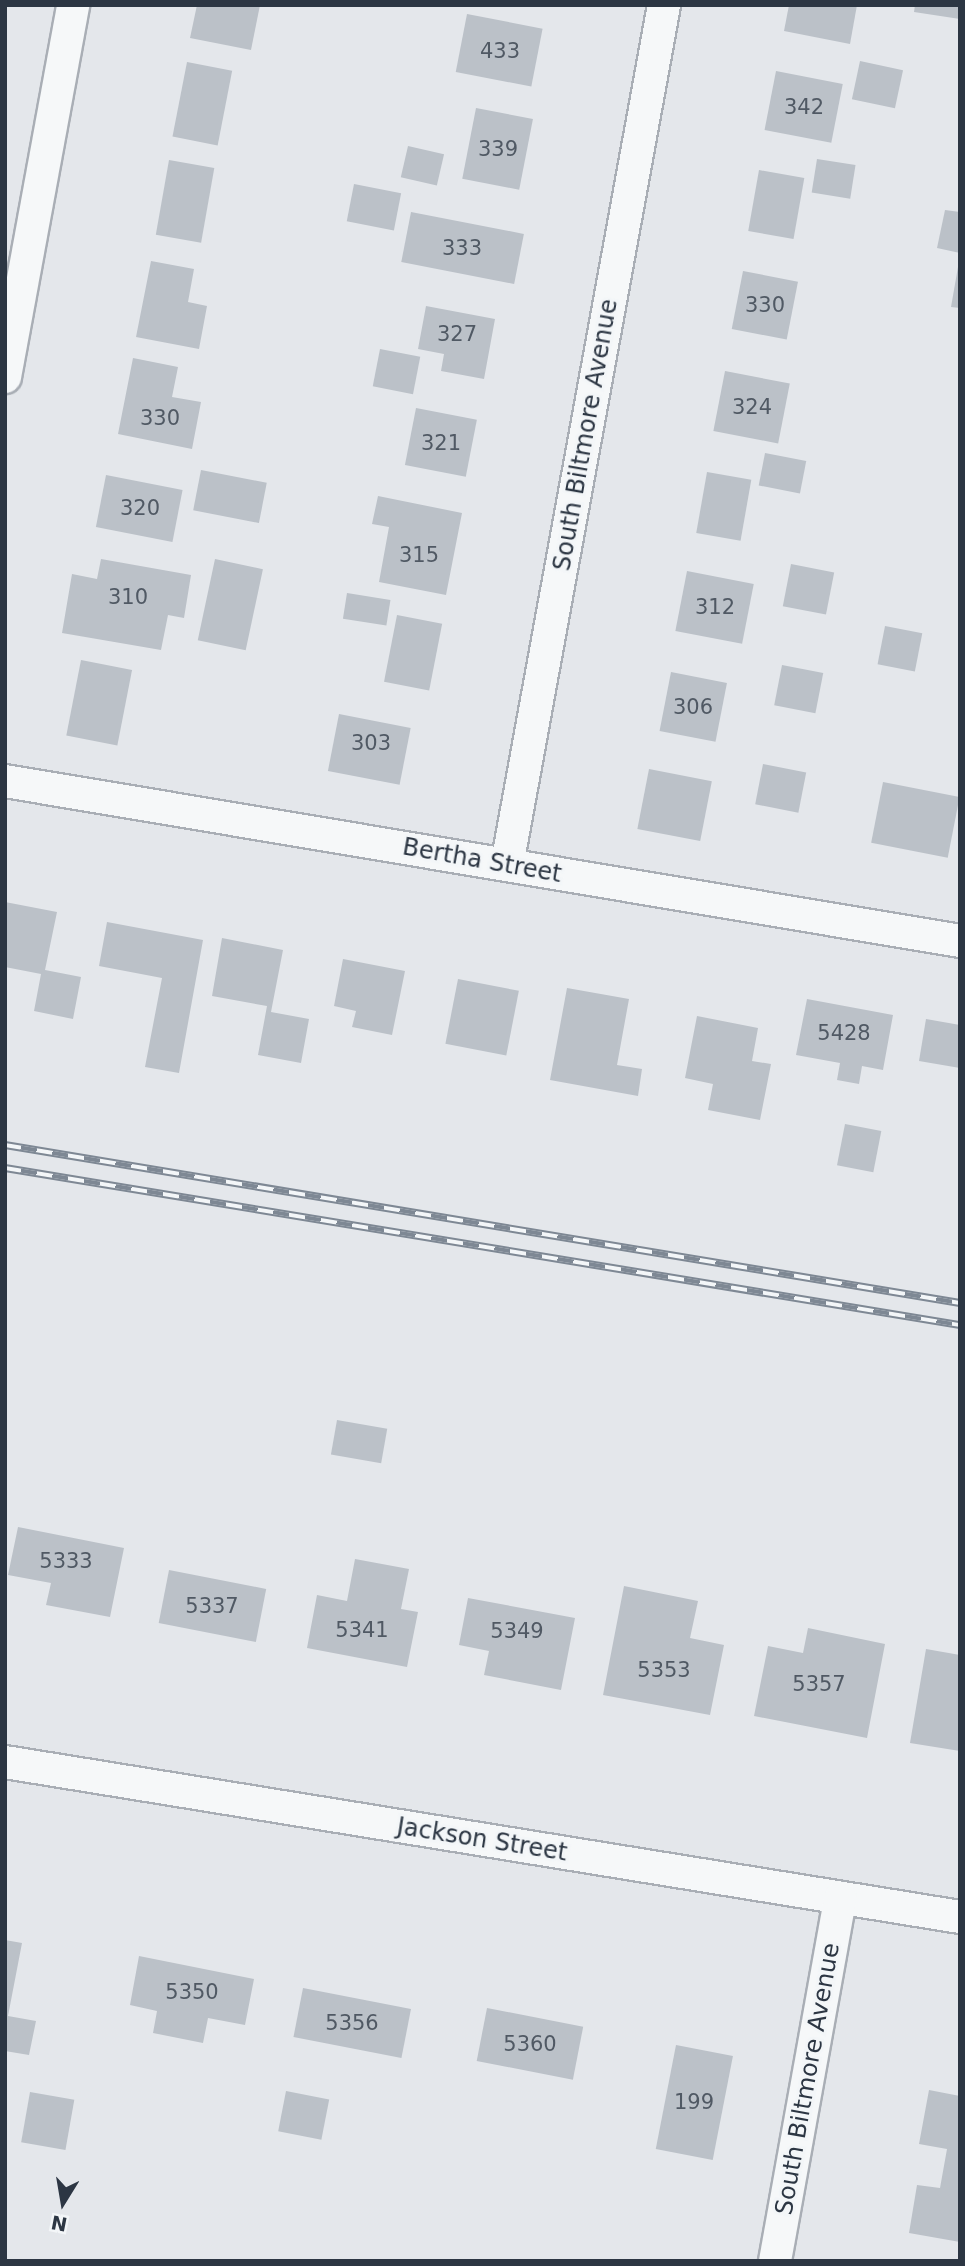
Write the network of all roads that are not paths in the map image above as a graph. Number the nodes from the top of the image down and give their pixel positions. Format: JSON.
{"nodes":[{"id":1,"x":73,"y":5,"type":"edge"},
{"id":2,"x":664,"y":5,"type":"edge"},
{"id":3,"x":5,"y":377,"type":"edge"},
{"id":4,"x":5,"y":781,"type":"edge"},
{"id":5,"x":507,"y":865,"type":"junction"},
{"id":6,"x":960,"y":941,"type":"edge"},
{"id":7,"x":5,"y":1762,"type":"edge"},
{"id":8,"x":840,"y":1898,"type":"junction"},
{"id":9,"x":960,"y":1917,"type":"edge"},
{"id":10,"x":775,"y":2261,"type":"edge"}],
"edges":[{"from":1,"to":3,"type":"street"},
{"from":2,"to":5,"type":"street","name":"South Biltmore Avenue"},
{"from":4,"to":5,"type":"street","name":"Bertha Street"},
{"from":5,"to":6,"type":"street","name":"Bertha Street"},
{"from":7,"to":8,"type":"street","name":"Jackson Street"},
{"from":8,"to":9,"type":"street","name":"Jackson Street"},
{"from":8,"to":10,"type":"street","name":"South Biltmore Avenue"}]}
